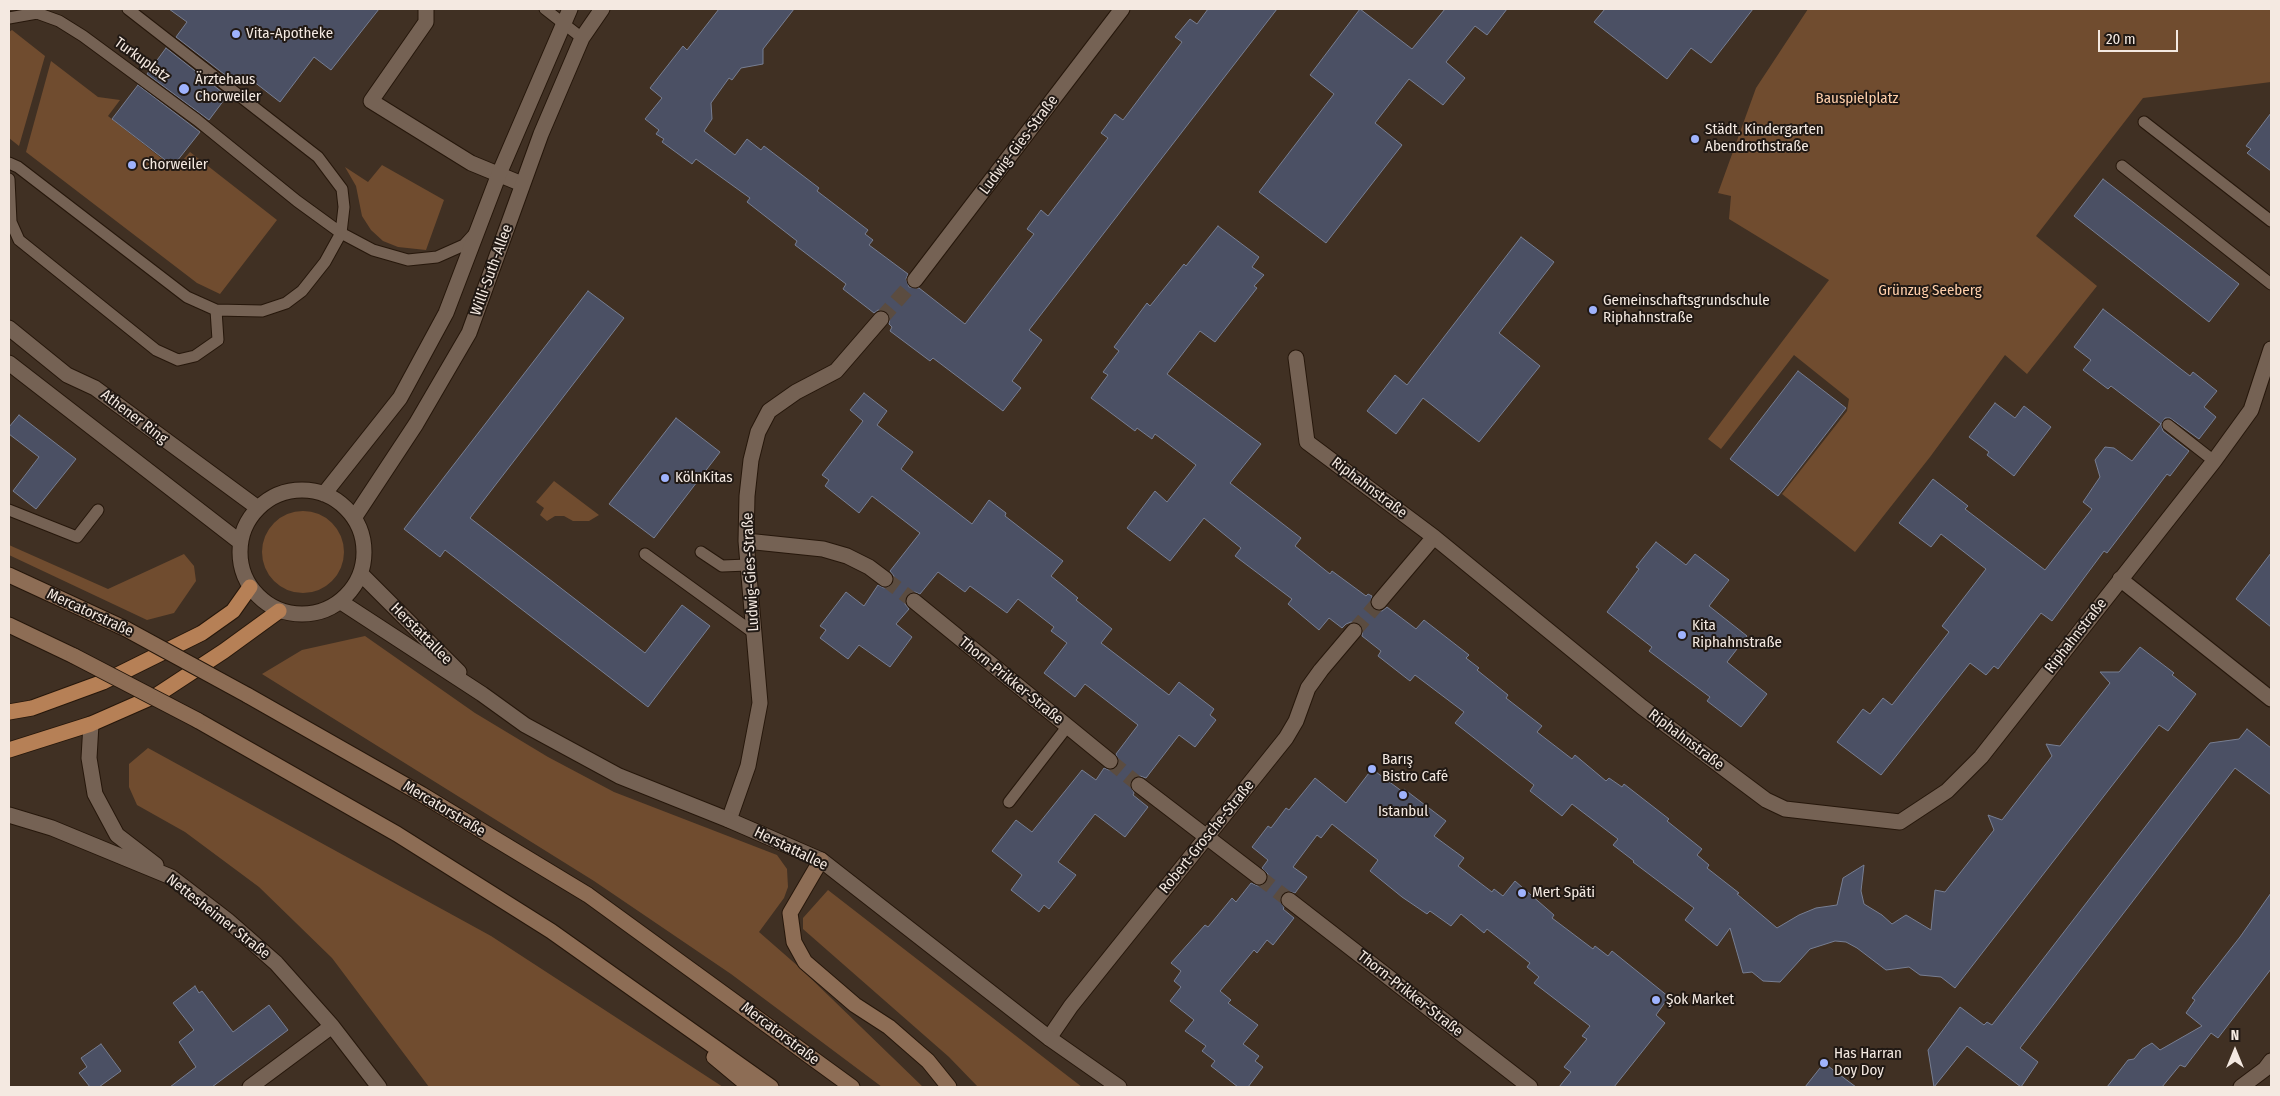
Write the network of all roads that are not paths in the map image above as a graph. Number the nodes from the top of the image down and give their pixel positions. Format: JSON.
{"nodes":[{"id":1,"x":128,"y":9,"type":"edge"},
{"id":2,"x":426,"y":9,"type":"edge"},
{"id":3,"x":544,"y":9,"type":"edge"},
{"id":4,"x":570,"y":9,"type":"edge"},
{"id":5,"x":602,"y":9,"type":"edge"},
{"id":6,"x":1122,"y":9,"type":"edge"},
{"id":7,"x":9,"y":18,"type":"edge"},
{"id":8,"x":563,"y":23,"type":"junction"},
{"id":9,"x":582,"y":38,"type":"junction"},
{"id":10,"x":2144,"y":122,"type":"dead end"},
{"id":11,"x":9,"y":163,"type":"edge"},
{"id":12,"x":2122,"y":166,"type":"dead end"},
{"id":13,"x":499,"y":174,"type":"junction"},
{"id":14,"x":9,"y":179,"type":"edge"},
{"id":15,"x":522,"y":184,"type":"junction"},
{"id":16,"x":2271,"y":221,"type":"edge"},
{"id":17,"x":477,"y":230,"type":"junction"},
{"id":18,"x":341,"y":233,"type":"junction"},
{"id":19,"x":915,"y":280,"type":"tunnel mouth"},
{"id":20,"x":2271,"y":284,"type":"edge"},
{"id":21,"x":216,"y":310,"type":"junction"},
{"id":22,"x":882,"y":319,"type":"tunnel mouth"},
{"id":23,"x":9,"y":328,"type":"edge"},
{"id":24,"x":2271,"y":349,"type":"edge"},
{"id":25,"x":1296,"y":358,"type":"dead end"},
{"id":26,"x":9,"y":363,"type":"edge"},
{"id":27,"x":2168,"y":425,"type":"dead end"},
{"id":28,"x":2214,"y":461,"type":"junction"},
{"id":29,"x":324,"y":494,"type":"junction"},
{"id":30,"x":258,"y":508,"type":"junction"},
{"id":31,"x":9,"y":510,"type":"edge"},
{"id":32,"x":98,"y":510,"type":"dead end"},
{"id":33,"x":354,"y":518,"type":"junction"},
{"id":34,"x":1434,"y":537,"type":"junction"},
{"id":35,"x":746,"y":541,"type":"junction"},
{"id":36,"x":240,"y":542,"type":"junction"},
{"id":37,"x":701,"y":552,"type":"dead end"},
{"id":38,"x":645,"y":554,"type":"dead end"},
{"id":39,"x":748,"y":565,"type":"junction"},
{"id":40,"x":361,"y":574,"type":"junction"},
{"id":41,"x":9,"y":575,"type":"edge"},
{"id":42,"x":884,"y":579,"type":"tunnel mouth"},
{"id":43,"x":2120,"y":579,"type":"junction"},
{"id":44,"x":250,"y":587,"type":"junction"},
{"id":45,"x":914,"y":601,"type":"tunnel mouth"},
{"id":46,"x":341,"y":602,"type":"junction"},
{"id":47,"x":1379,"y":602,"type":"tunnel mouth"},
{"id":48,"x":279,"y":611,"type":"junction"},
{"id":49,"x":9,"y":625,"type":"edge"},
{"id":50,"x":1354,"y":631,"type":"tunnel mouth"},
{"id":51,"x":754,"y":633,"type":"junction"},
{"id":52,"x":482,"y":694,"type":"junction"},
{"id":53,"x":2271,"y":699,"type":"edge"},
{"id":54,"x":9,"y":712,"type":"edge"},
{"id":55,"x":91,"y":724,"type":"junction"},
{"id":56,"x":1067,"y":727,"type":"junction"},
{"id":57,"x":9,"y":750,"type":"edge"},
{"id":58,"x":1110,"y":761,"type":"tunnel mouth"},
{"id":59,"x":1139,"y":785,"type":"tunnel mouth"},
{"id":60,"x":1009,"y":802,"type":"dead end"},
{"id":61,"x":9,"y":815,"type":"edge"},
{"id":62,"x":729,"y":820,"type":"junction"},
{"id":63,"x":1207,"y":839,"type":"junction"},
{"id":64,"x":821,"y":860,"type":"junction"},
{"id":65,"x":172,"y":877,"type":"junction"},
{"id":66,"x":1259,"y":878,"type":"tunnel mouth"},
{"id":67,"x":1289,"y":900,"type":"tunnel mouth"},
{"id":68,"x":629,"y":985,"type":"junction"},
{"id":69,"x":332,"y":1026,"type":"junction"},
{"id":70,"x":1049,"y":1038,"type":"junction"},
{"id":71,"x":2271,"y":1061,"type":"edge"},
{"id":72,"x":250,"y":1087,"type":"edge"},
{"id":73,"x":379,"y":1087,"type":"edge"},
{"id":74,"x":750,"y":1087,"type":"edge"},
{"id":75,"x":772,"y":1087,"type":"edge"},
{"id":76,"x":852,"y":1087,"type":"edge"},
{"id":77,"x":950,"y":1087,"type":"edge"},
{"id":78,"x":1119,"y":1087,"type":"edge"},
{"id":79,"x":1530,"y":1087,"type":"edge"},
{"id":80,"x":2241,"y":1087,"type":"edge"}],
"edges":[{"from":1,"to":18,"type":"lane","name":"Turkuplatz"},
{"from":2,"to":13,"type":"street"},
{"from":3,"to":8,"type":"lane"},
{"from":4,"to":8,"type":"street","name":"Willi-Suth-Allee"},
{"from":5,"to":9,"type":"street","name":"Willi-Suth-Allee"},
{"from":6,"to":19,"type":"street","name":"Ludwig-Gies-Straße"},
{"from":7,"to":18,"type":"lane","name":"Turkuplatz"},
{"from":8,"to":9,"type":"lane"},
{"from":8,"to":13,"type":"street","name":"Willi-Suth-Allee"},
{"from":9,"to":15,"type":"street","name":"Willi-Suth-Allee"},
{"from":10,"to":16,"type":"lane"},
{"from":11,"to":21,"type":"lane","name":"Turkuplatz"},
{"from":12,"to":20,"type":"lane"},
{"from":13,"to":15,"type":"street"},
{"from":13,"to":17,"type":"street","name":"Willi-Suth-Allee"},
{"from":14,"to":21,"type":"lane"},
{"from":15,"to":33,"type":"street","name":"Willi-Suth-Allee"},
{"from":17,"to":18,"type":"lane","name":"Turkuplatz"},
{"from":17,"to":29,"type":"street","name":"Willi-Suth-Allee"},
{"from":18,"to":21,"type":"lane","name":"Turkuplatz"},
{"from":22,"to":35,"type":"street","name":"Ludwig-Gies-Straße"},
{"from":23,"to":30,"type":"street","name":"Athener Ring"},
{"from":24,"to":28,"type":"street","name":"Riphahnstraße"},
{"from":25,"to":34,"type":"street","name":"Riphahnstraße"},
{"from":26,"to":36,"type":"street"},
{"from":27,"to":28,"type":"lane"},
{"from":28,"to":43,"type":"street","name":"Riphahnstraße"},
{"from":29,"to":30,"type":"street"},
{"from":29,"to":33,"type":"street"},
{"from":30,"to":36,"type":"street"},
{"from":31,"to":32,"type":"lane"},
{"from":33,"to":40,"type":"street"},
{"from":34,"to":43,"type":"street","name":"Riphahnstraße"},
{"from":34,"to":47,"type":"street"},
{"from":35,"to":39,"type":"street","name":"Ludwig-Gies-Straße"},
{"from":35,"to":42,"type":"street"},
{"from":36,"to":44,"type":"street"},
{"from":37,"to":39,"type":"lane"},
{"from":38,"to":51,"type":"lane"},
{"from":39,"to":51,"type":"street","name":"Ludwig-Gies-Straße"},
{"from":40,"to":46,"type":"street"},
{"from":40,"to":52,"type":"street","name":"Herstattallee"},
{"from":41,"to":76,"type":"main road","name":"Mercatorstraße","bridge":true},
{"from":43,"to":53,"type":"street"},
{"from":44,"to":48,"type":"street"},
{"from":44,"to":54,"type":"highway"},
{"from":45,"to":56,"type":"street","name":"Thorn-Prikker-Straße"},
{"from":46,"to":48,"type":"street"},
{"from":46,"to":52,"type":"street","name":"Herstattallee"},
{"from":48,"to":55,"type":"highway"},
{"from":49,"to":68,"type":"main road","bridge":true},
{"from":50,"to":63,"type":"street","name":"Robert-Grosche-Straße"},
{"from":51,"to":62,"type":"street","name":"Ludwig-Gies-Straße"},
{"from":52,"to":62,"type":"street","name":"Herstattallee"},
{"from":55,"to":57,"type":"highway"},
{"from":55,"to":65,"type":"street"},
{"from":56,"to":58,"type":"street","name":"Thorn-Prikker-Straße"},
{"from":56,"to":60,"type":"lane"},
{"from":59,"to":63,"type":"street"},
{"from":61,"to":65,"type":"street","name":"Nettesheimer Straße"},
{"from":62,"to":64,"type":"street","name":"Herstattallee"},
{"from":63,"to":66,"type":"street"},
{"from":63,"to":70,"type":"street","name":"Robert-Grosche-Straße"},
{"from":64,"to":70,"type":"street","name":"Herstattallee"},
{"from":64,"to":77,"type":"main road"},
{"from":65,"to":69,"type":"street","name":"Nettesheimer Straße"},
{"from":67,"to":79,"type":"street","name":"Thorn-Prikker-Straße"},
{"from":68,"to":74,"type":"main road"},
{"from":68,"to":75,"type":"main road"},
{"from":69,"to":72,"type":"street"},
{"from":69,"to":73,"type":"street","name":"Nettesheimer Straße"},
{"from":70,"to":78,"type":"street","name":"Herstattallee"},
{"from":71,"to":80,"type":"street"}]}
